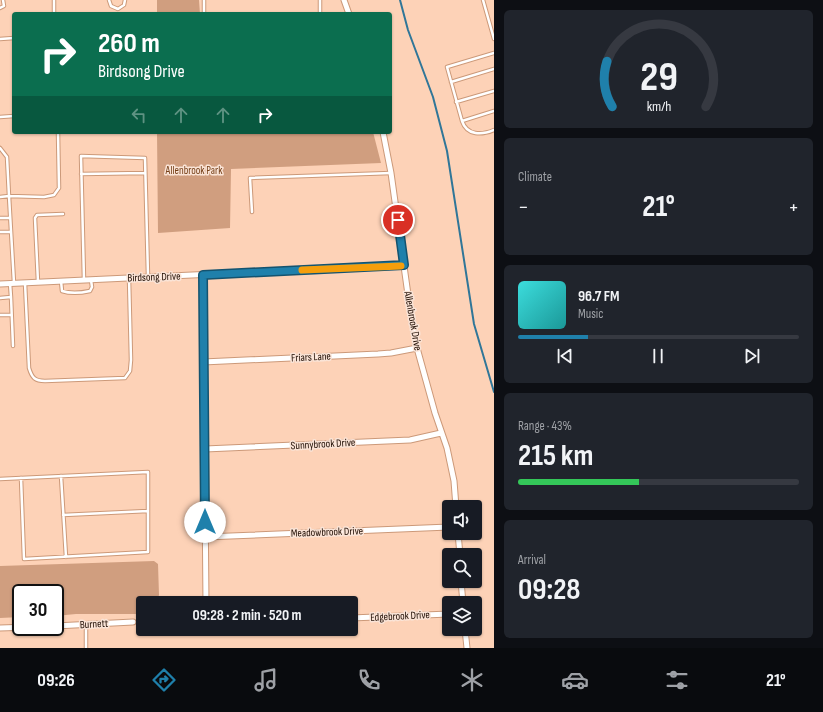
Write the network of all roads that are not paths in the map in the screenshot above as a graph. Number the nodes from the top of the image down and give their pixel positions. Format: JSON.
{"nodes":[{"id":1,"x":3,"y":0,"type":"edge"},
{"id":2,"x":54,"y":0,"type":"edge"},
{"id":3,"x":109,"y":0,"type":"edge"},
{"id":4,"x":125,"y":0,"type":"edge"},
{"id":5,"x":204,"y":0,"type":"edge"},
{"id":6,"x":320,"y":0,"type":"edge"},
{"id":7,"x":344,"y":0,"type":"edge"},
{"id":8,"x":483,"y":0,"type":"edge"},
{"id":9,"x":0,"y":8,"type":"edge"},
{"id":10,"x":54,"y":12,"type":"edge"},
{"id":11,"x":204,"y":12,"type":"edge"},
{"id":12,"x":320,"y":12,"type":"edge"},
{"id":13,"x":347,"y":12,"type":"edge"},
{"id":14,"x":0,"y":38,"type":"edge"},
{"id":15,"x":12,"y":38,"type":"edge"},
{"id":16,"x":494,"y":39,"type":"edge"},
{"id":17,"x":494,"y":53,"type":"edge"},
{"id":18,"x":494,"y":69,"type":"edge"},
{"id":19,"x":451,"y":82,"type":"junction"},
{"id":20,"x":494,"y":91,"type":"edge"},
{"id":21,"x":456,"y":102,"type":"junction"},
{"id":22,"x":494,"y":111,"type":"edge"},
{"id":23,"x":12,"y":116,"type":"edge"},
{"id":24,"x":0,"y":117,"type":"edge"},
{"id":25,"x":462,"y":121,"type":"junction"},
{"id":26,"x":494,"y":130,"type":"edge"},
{"id":27,"x":58,"y":134,"type":"edge"},
{"id":28,"x":383,"y":134,"type":"edge"},
{"id":29,"x":0,"y":148,"type":"edge"},
{"id":30,"x":145,"y":172,"type":"junction"},
{"id":31,"x":81,"y":174,"type":"junction"},
{"id":32,"x":392,"y":174,"type":"junction"},
{"id":33,"x":9,"y":196,"type":"junction"},
{"id":34,"x":0,"y":197,"type":"edge"},
{"id":35,"x":252,"y":212,"type":"dead end"},
{"id":36,"x":63,"y":214,"type":"dead end"},
{"id":37,"x":0,"y":218,"type":"edge"},
{"id":38,"x":10,"y":218,"type":"junction"},
{"id":39,"x":0,"y":232,"type":"edge"},
{"id":40,"x":11,"y":232,"type":"junction"},
{"id":41,"x":404,"y":265,"type":"junction"},
{"id":42,"x":203,"y":275,"type":"junction"},
{"id":43,"x":148,"y":277,"type":"junction"},
{"id":44,"x":128,"y":278,"type":"junction"},
{"id":45,"x":84,"y":280,"type":"junction"},
{"id":46,"x":91,"y":280,"type":"junction"},
{"id":47,"x":61,"y":281,"type":"junction"},
{"id":48,"x":25,"y":282,"type":"junction"},
{"id":49,"x":38,"y":282,"type":"junction"},
{"id":50,"x":12,"y":283,"type":"junction"},
{"id":51,"x":0,"y":284,"type":"edge"},
{"id":52,"x":11,"y":297,"type":"junction"},
{"id":53,"x":0,"y":298,"type":"edge"},
{"id":54,"x":0,"y":315,"type":"edge"},
{"id":55,"x":12,"y":315,"type":"junction"},
{"id":56,"x":14,"y":346,"type":"dead end"},
{"id":57,"x":417,"y":348,"type":"junction"},
{"id":58,"x":203,"y":362,"type":"junction"},
{"id":59,"x":441,"y":433,"type":"junction"},
{"id":60,"x":204,"y":449,"type":"junction"},
{"id":61,"x":61,"y":476,"type":"junction"},
{"id":62,"x":21,"y":478,"type":"junction"},
{"id":63,"x":0,"y":479,"type":"edge"},
{"id":64,"x":455,"y":500,"type":"edge"},
{"id":65,"x":148,"y":511,"type":"junction"},
{"id":66,"x":63,"y":514,"type":"junction"},
{"id":67,"x":442,"y":527,"type":"edge"},
{"id":68,"x":205,"y":537,"type":"junction"},
{"id":69,"x":66,"y":557,"type":"junction"},
{"id":70,"x":206,"y":596,"type":"edge"},
{"id":71,"x":442,"y":614,"type":"edge"},
{"id":72,"x":358,"y":618,"type":"edge"},
{"id":73,"x":133,"y":622,"type":"dead end"},
{"id":74,"x":86,"y":625,"type":"junction"},
{"id":75,"x":64,"y":626,"type":"edge"},
{"id":76,"x":0,"y":628,"type":"edge"},
{"id":77,"x":12,"y":628,"type":"edge"},
{"id":78,"x":466,"y":636,"type":"edge"},
{"id":79,"x":86,"y":648,"type":"edge"},
{"id":80,"x":467,"y":648,"type":"edge"}],
"edges":[{"from":1,"to":9,"type":"lane"},
{"from":2,"to":10,"type":"lane"},
{"from":3,"to":4,"type":"lane"},
{"from":5,"to":11,"type":"lane"},
{"from":6,"to":12,"type":"lane"},
{"from":7,"to":13,"type":"street"},
{"from":8,"to":16,"type":"lane"},
{"from":14,"to":15,"type":"lane"},
{"from":17,"to":19,"type":"lane"},
{"from":18,"to":19,"type":"lane"},
{"from":19,"to":21,"type":"lane"},
{"from":20,"to":21,"type":"lane"},
{"from":21,"to":25,"type":"lane"},
{"from":22,"to":25,"type":"lane"},
{"from":23,"to":24,"type":"lane"},
{"from":25,"to":26,"type":"lane"},
{"from":27,"to":33,"type":"lane"},
{"from":28,"to":32,"type":"street","name":"Allenbrook Drive"},
{"from":29,"to":33,"type":"lane"},
{"from":30,"to":31,"type":"lane"},
{"from":30,"to":31,"type":"lane"},
{"from":30,"to":43,"type":"lane"},
{"from":31,"to":45,"type":"lane"},
{"from":32,"to":35,"type":"lane"},
{"from":32,"to":41,"type":"street","name":"Allenbrook Drive"},
{"from":33,"to":34,"type":"lane"},
{"from":33,"to":38,"type":"lane"},
{"from":36,"to":49,"type":"lane"},
{"from":37,"to":38,"type":"lane"},
{"from":38,"to":40,"type":"lane"},
{"from":39,"to":40,"type":"lane"},
{"from":40,"to":50,"type":"lane"},
{"from":41,"to":42,"type":"street","name":"Birdsong Drive"},
{"from":41,"to":57,"type":"street","name":"Allenbrook Drive"},
{"from":42,"to":43,"type":"street","name":"Birdsong Drive"},
{"from":42,"to":58,"type":"street"},
{"from":43,"to":44,"type":"street","name":"Birdsong Drive"},
{"from":44,"to":46,"type":"street","name":"Birdsong Drive"},
{"from":44,"to":48,"type":"lane"},
{"from":45,"to":46,"type":"street","name":"Birdsong Drive"},
{"from":45,"to":47,"type":"street","name":"Birdsong Drive"},
{"from":46,"to":47,"type":"lane"},
{"from":47,"to":49,"type":"street","name":"Birdsong Drive"},
{"from":48,"to":49,"type":"street","name":"Birdsong Drive"},
{"from":48,"to":50,"type":"street","name":"Birdsong Drive"},
{"from":50,"to":51,"type":"street","name":"Birdsong Drive"},
{"from":50,"to":52,"type":"lane"},
{"from":52,"to":53,"type":"lane"},
{"from":52,"to":55,"type":"lane"},
{"from":54,"to":55,"type":"lane"},
{"from":55,"to":56,"type":"lane"},
{"from":57,"to":58,"type":"street","name":"Friars Lane"},
{"from":57,"to":59,"type":"street","name":"Allenbrook Drive"},
{"from":58,"to":60,"type":"street"},
{"from":59,"to":60,"type":"street","name":"Sunnybrook Drive"},
{"from":59,"to":64,"type":"street","name":"Allenbrook Drive"},
{"from":60,"to":68,"type":"street"},
{"from":61,"to":62,"type":"lane"},
{"from":61,"to":65,"type":"lane"},
{"from":61,"to":66,"type":"lane"},
{"from":62,"to":63,"type":"lane"},
{"from":62,"to":69,"type":"lane"},
{"from":65,"to":66,"type":"lane"},
{"from":65,"to":69,"type":"lane"},
{"from":66,"to":69,"type":"lane"},
{"from":67,"to":68,"type":"street","name":"Meadowbrook Drive"},
{"from":68,"to":70,"type":"street"},
{"from":71,"to":72,"type":"street","name":"Edgebrook Drive"},
{"from":73,"to":74,"type":"street","name":"Burnett"},
{"from":74,"to":75,"type":"street","name":"Burnett"},
{"from":74,"to":79,"type":"lane"},
{"from":76,"to":77,"type":"street"},
{"from":78,"to":80,"type":"street"}]}
